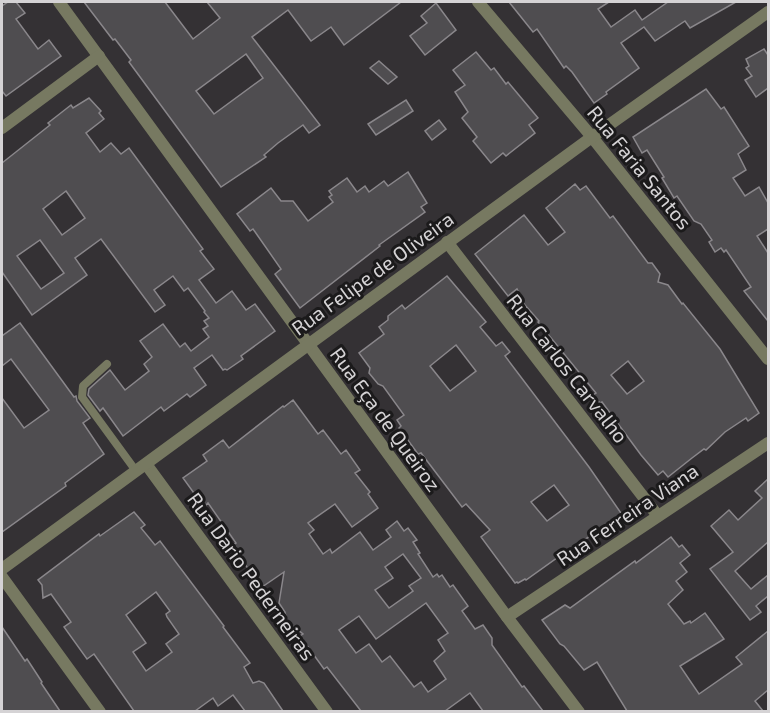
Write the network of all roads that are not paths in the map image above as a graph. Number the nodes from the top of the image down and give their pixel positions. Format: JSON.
{"nodes":[{"id":1,"x":59,"y":2,"type":"edge"},
{"id":2,"x":478,"y":2,"type":"edge"},
{"id":3,"x":768,"y":12,"type":"edge"},
{"id":4,"x":99,"y":56,"type":"junction"},
{"id":5,"x":2,"y":128,"type":"edge"},
{"id":6,"x":592,"y":137,"type":"junction"},
{"id":7,"x":447,"y":242,"type":"junction"},
{"id":8,"x":307,"y":345,"type":"junction"},
{"id":9,"x":768,"y":358,"type":"edge"},
{"id":10,"x":107,"y":364,"type":"dead end"},
{"id":11,"x":768,"y":443,"type":"edge"},
{"id":12,"x":141,"y":467,"type":"junction"},
{"id":13,"x":658,"y":516,"type":"junction"},
{"id":14,"x":2,"y":569,"type":"edge"},
{"id":15,"x":2,"y":577,"type":"edge"},
{"id":16,"x":507,"y":617,"type":"junction"},
{"id":17,"x":576,"y":710,"type":"edge"},
{"id":18,"x":100,"y":711,"type":"edge"},
{"id":19,"x":327,"y":711,"type":"edge"}],
"edges":[{"from":1,"to":4,"type":"street","name":"Rua Eça de Queiroz"},
{"from":2,"to":6,"type":"street","name":"Rua Faria Santos"},
{"from":3,"to":6,"type":"street","name":"Rua Felipe de Oliveira"},
{"from":4,"to":5,"type":"street"},
{"from":4,"to":8,"type":"street","name":"Rua Eça de Queiroz"},
{"from":6,"to":7,"type":"street","name":"Rua Felipe de Oliveira"},
{"from":6,"to":9,"type":"street","name":"Rua Faria Santos"},
{"from":7,"to":8,"type":"street","name":"Rua Felipe de Oliveira"},
{"from":7,"to":13,"type":"street","name":"Rua Carlos Carvalho"},
{"from":8,"to":12,"type":"street","name":"Rua Felipe de Oliveira"},
{"from":8,"to":16,"type":"street","name":"Rua Eça de Queiroz"},
{"from":10,"to":12,"type":"lane"},
{"from":11,"to":13,"type":"street","name":"Rua Ferreira Viana"},
{"from":12,"to":14,"type":"street","name":"Rua Felipe de Oliveira"},
{"from":12,"to":19,"type":"street","name":"Rua Dario Pederneiras"},
{"from":13,"to":16,"type":"street","name":"Rua Ferreira Viana"},
{"from":15,"to":18,"type":"street"},
{"from":16,"to":17,"type":"street","name":"Rua Eça de Queiroz"}]}
